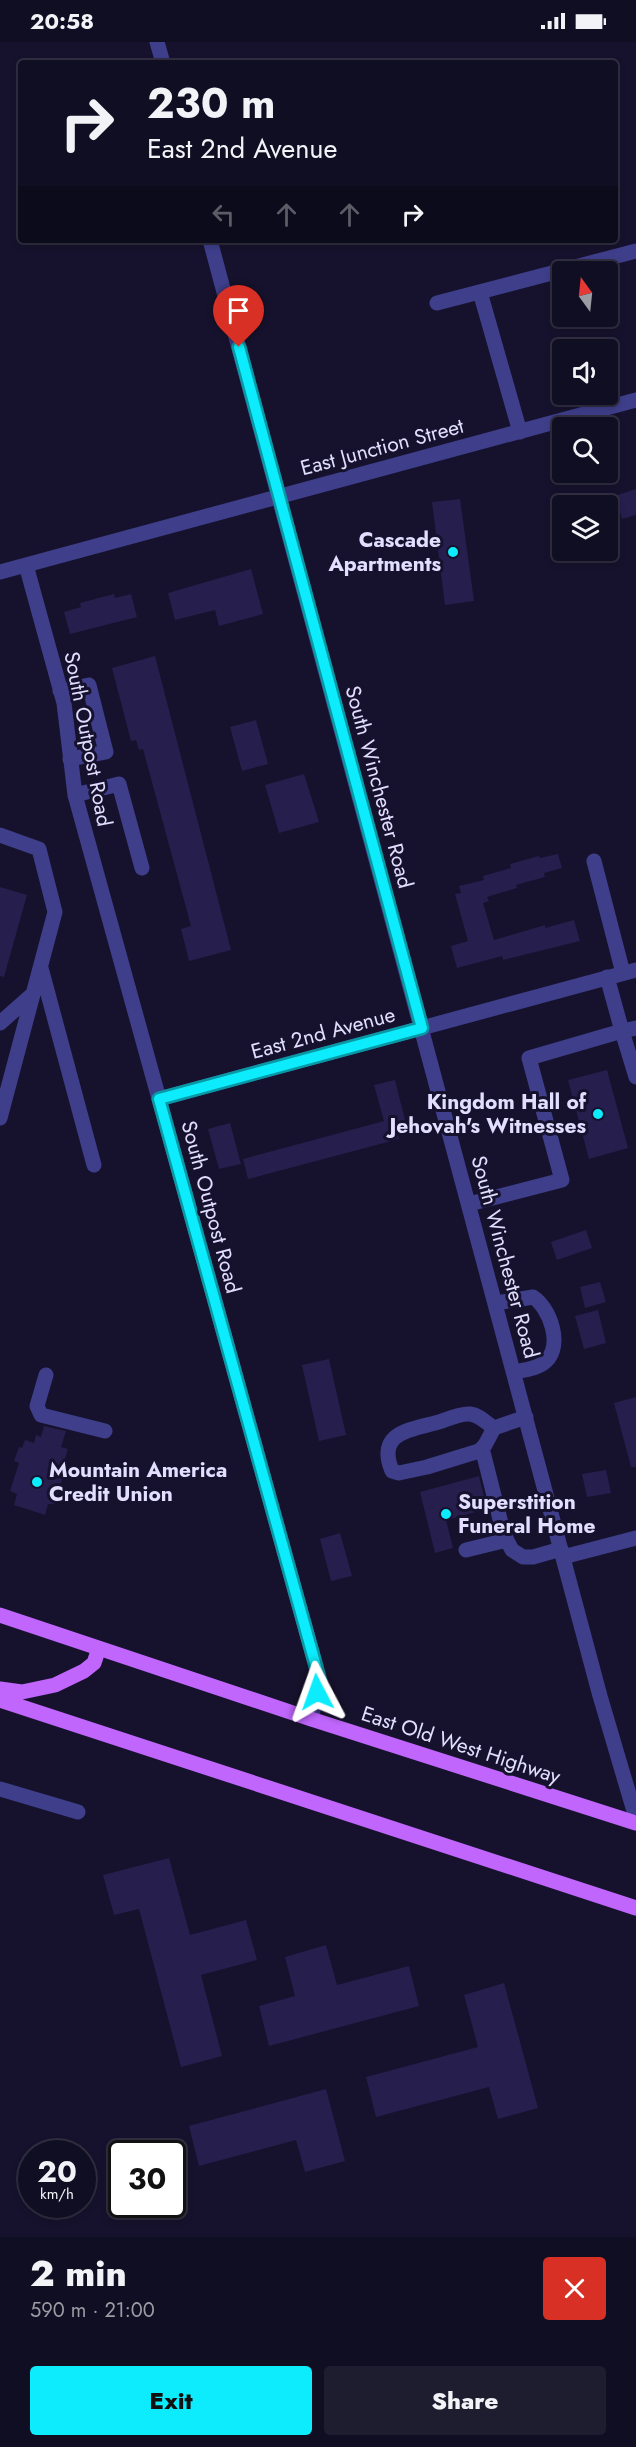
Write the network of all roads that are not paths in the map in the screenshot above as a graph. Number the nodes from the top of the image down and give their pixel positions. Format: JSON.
{"nodes":[{"id":1,"x":157,"y":42,"type":"edge"},
{"id":2,"x":162,"y":60,"type":"edge"},
{"id":3,"x":211,"y":243,"type":"edge"},
{"id":4,"x":636,"y":251,"type":"edge"},
{"id":5,"x":480,"y":292,"type":"junction"},
{"id":6,"x":437,"y":303,"type":"dead end"},
{"id":7,"x":636,"y":400,"type":"edge"},
{"id":8,"x":520,"y":432,"type":"junction"},
{"id":9,"x":280,"y":497,"type":"junction"},
{"id":10,"x":26,"y":565,"type":"junction"},
{"id":11,"x":0,"y":572,"type":"edge"},
{"id":12,"x":60,"y":691,"type":"junction"},
{"id":13,"x":70,"y":759,"type":"junction"},
{"id":14,"x":75,"y":795,"type":"junction"},
{"id":15,"x":0,"y":835,"type":"edge"},
{"id":16,"x":594,"y":861,"type":"dead end"},
{"id":17,"x":142,"y":868,"type":"dead end"},
{"id":18,"x":40,"y":966,"type":"junction"},
{"id":19,"x":629,"y":971,"type":"edge"},
{"id":20,"x":607,"y":978,"type":"junction"},
{"id":21,"x":33,"y":994,"type":"junction"},
{"id":22,"x":0,"y":1023,"type":"edge"},
{"id":23,"x":422,"y":1028,"type":"junction"},
{"id":24,"x":629,"y":1030,"type":"edge"},
{"id":25,"x":636,"y":1077,"type":"edge"},
{"id":26,"x":159,"y":1099,"type":"junction"},
{"id":27,"x":0,"y":1114,"type":"edge"},
{"id":28,"x":94,"y":1165,"type":"dead end"},
{"id":29,"x":470,"y":1204,"type":"junction"},
{"id":30,"x":496,"y":1303,"type":"junction"},
{"id":31,"x":514,"y":1372,"type":"junction"},
{"id":32,"x":46,"y":1376,"type":"dead end"},
{"id":33,"x":526,"y":1417,"type":"junction"},
{"id":34,"x":494,"y":1428,"type":"junction"},
{"id":35,"x":105,"y":1431,"type":"dead end"},
{"id":36,"x":482,"y":1448,"type":"junction"},
{"id":37,"x":636,"y":1538,"type":"edge"},
{"id":38,"x":507,"y":1540,"type":"junction"},
{"id":39,"x":466,"y":1550,"type":"dead end"},
{"id":40,"x":562,"y":1553,"type":"junction"},
{"id":41,"x":0,"y":1615,"type":"edge"},
{"id":42,"x":99,"y":1648,"type":"junction"},
{"id":43,"x":0,"y":1689,"type":"edge"},
{"id":44,"x":0,"y":1700,"type":"edge"},
{"id":45,"x":311,"y":1719,"type":"junction"},
{"id":46,"x":0,"y":1789,"type":"edge"},
{"id":47,"x":78,"y":1812,"type":"dead end"},
{"id":48,"x":636,"y":1821,"type":"edge"},
{"id":49,"x":636,"y":1908,"type":"edge"}],
"edges":[{"from":1,"to":2,"type":"street"},
{"from":3,"to":9,"type":"street","name":"South Winchester Road"},
{"from":4,"to":5,"type":"street"},
{"from":5,"to":6,"type":"street"},
{"from":5,"to":8,"type":"street"},
{"from":7,"to":8,"type":"street","name":"East Junction Street"},
{"from":8,"to":9,"type":"street","name":"East Junction Street"},
{"from":9,"to":10,"type":"street","name":"East Junction Street"},
{"from":9,"to":23,"type":"street","name":"South Winchester Road"},
{"from":10,"to":11,"type":"street","name":"East Junction Street"},
{"from":10,"to":12,"type":"street","name":"South Outpost Road"},
{"from":12,"to":13,"type":"street","name":"South Outpost Road"},
{"from":12,"to":13,"type":"street"},
{"from":13,"to":14,"type":"street","name":"South Outpost Road"},
{"from":14,"to":17,"type":"street"},
{"from":14,"to":26,"type":"street","name":"South Outpost Road"},
{"from":15,"to":18,"type":"street"},
{"from":16,"to":19,"type":"street"},
{"from":18,"to":21,"type":"street"},
{"from":18,"to":28,"type":"street"},
{"from":19,"to":20,"type":"street","name":"East 2nd Avenue"},
{"from":20,"to":23,"type":"street","name":"East 2nd Avenue"},
{"from":20,"to":24,"type":"street"},
{"from":21,"to":22,"type":"street"},
{"from":21,"to":27,"type":"street"},
{"from":23,"to":26,"type":"street","name":"East 2nd Avenue"},
{"from":23,"to":29,"type":"street","name":"South Winchester Road"},
{"from":24,"to":25,"type":"street"},
{"from":24,"to":29,"type":"street"},
{"from":26,"to":45,"type":"street","name":"South Outpost Road"},
{"from":29,"to":30,"type":"street","name":"South Winchester Road"},
{"from":30,"to":31,"type":"street","name":"South Winchester Road"},
{"from":30,"to":31,"type":"street"},
{"from":31,"to":33,"type":"street","name":"South Winchester Road"},
{"from":32,"to":35,"type":"street"},
{"from":33,"to":34,"type":"street"},
{"from":33,"to":40,"type":"street","name":"South Winchester Road"},
{"from":34,"to":36,"type":"street"},
{"from":34,"to":36,"type":"street"},
{"from":36,"to":38,"type":"street"},
{"from":37,"to":40,"type":"street"},
{"from":38,"to":39,"type":"street"},
{"from":38,"to":40,"type":"street"},
{"from":40,"to":48,"type":"street","name":"South Winchester Road"},
{"from":41,"to":42,"type":"main road","name":"East Old West Highway"},
{"from":42,"to":43,"type":"main road"},
{"from":42,"to":45,"type":"main road","name":"East Old West Highway"},
{"from":44,"to":49,"type":"main road"},
{"from":45,"to":48,"type":"main road","name":"East Old West Highway"},
{"from":46,"to":47,"type":"street"}]}
